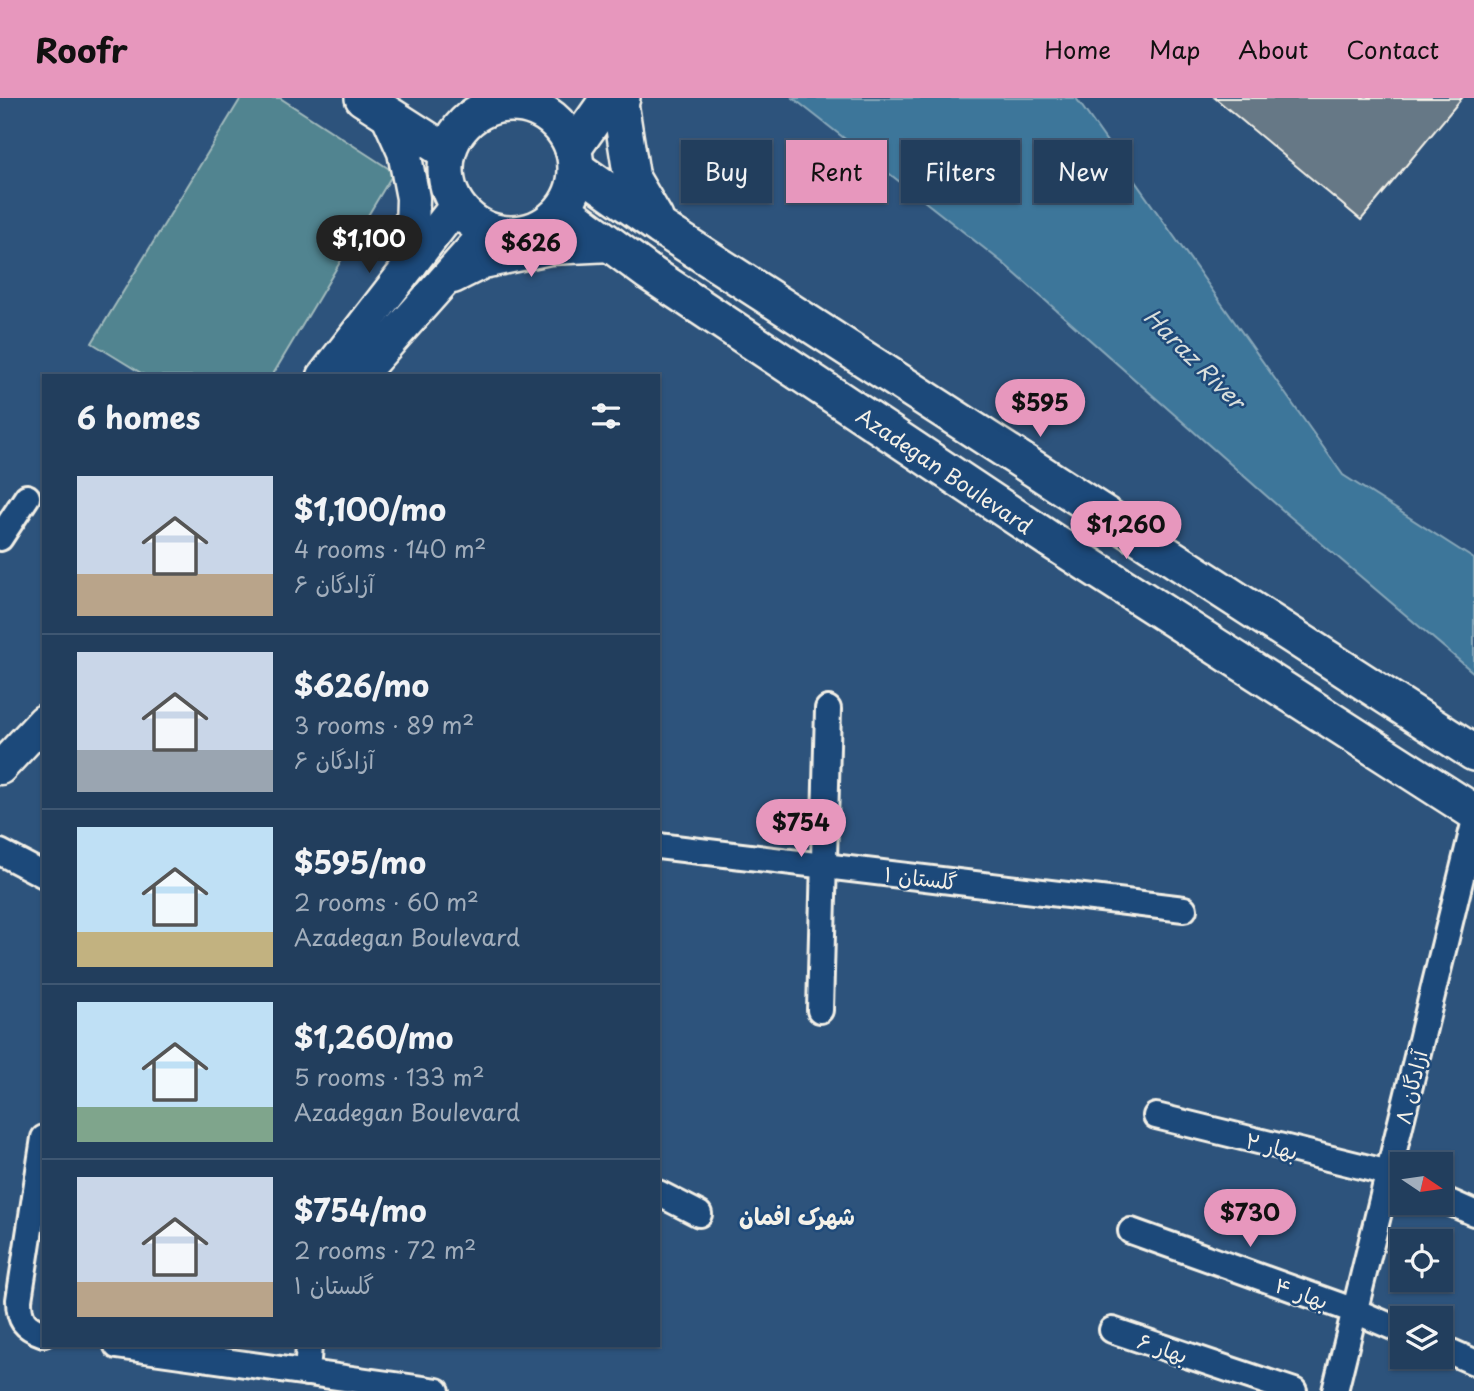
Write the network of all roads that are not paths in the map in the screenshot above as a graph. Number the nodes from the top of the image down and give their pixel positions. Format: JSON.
{"nodes":[{"id":1,"x":609,"y":98,"type":"edge"},
{"id":2,"x":622,"y":98,"type":"edge"},
{"id":3,"x":479,"y":103,"type":"edge"},
{"id":4,"x":375,"y":106,"type":"edge"},
{"id":5,"x":447,"y":152,"type":"junction"},
{"id":6,"x":575,"y":159,"type":"junction"},
{"id":7,"x":456,"y":206,"type":"junction"},
{"id":8,"x":563,"y":209,"type":"junction"},
{"id":9,"x":660,"y":227,"type":"junction"},
{"id":10,"x":488,"y":231,"type":"junction"},
{"id":11,"x":611,"y":245,"type":"junction"},
{"id":12,"x":411,"y":264,"type":"junction"},
{"id":13,"x":443,"y":283,"type":"junction"},
{"id":14,"x":326,"y":374,"type":"edge"},
{"id":15,"x":361,"y":374,"type":"edge"},
{"id":16,"x":27,"y":497,"type":"dead end"},
{"id":17,"x":1097,"y":509,"type":"junction"},
{"id":18,"x":0,"y":538,"type":"edge"},
{"id":19,"x":1162,"y":551,"type":"junction"},
{"id":20,"x":1069,"y":552,"type":"junction"},
{"id":21,"x":1139,"y":597,"type":"junction"},
{"id":22,"x":828,"y":709,"type":"dead end"},
{"id":23,"x":42,"y":723,"type":"edge"},
{"id":24,"x":1474,"y":753,"type":"edge"},
{"id":25,"x":0,"y":768,"type":"edge"},
{"id":26,"x":1474,"y":812,"type":"edge"},
{"id":27,"x":1474,"y":824,"type":"edge"},
{"id":28,"x":660,"y":846,"type":"edge"},
{"id":29,"x":0,"y":852,"type":"edge"},
{"id":30,"x":823,"y":866,"type":"junction"},
{"id":31,"x":42,"y":874,"type":"edge"},
{"id":32,"x":1184,"y":909,"type":"dead end"},
{"id":33,"x":820,"y":1010,"type":"dead end"},
{"id":34,"x":1156,"y":1116,"type":"dead end"},
{"id":35,"x":42,"y":1151,"type":"edge"},
{"id":36,"x":1401,"y":1152,"type":"edge"},
{"id":37,"x":1390,"y":1176,"type":"edge"},
{"id":38,"x":1390,"y":1193,"type":"edge"},
{"id":39,"x":660,"y":1194,"type":"edge"},
{"id":40,"x":1453,"y":1204,"type":"edge"},
{"id":41,"x":1474,"y":1213,"type":"edge"},
{"id":42,"x":699,"y":1214,"type":"dead end"},
{"id":43,"x":1131,"y":1231,"type":"dead end"},
{"id":44,"x":1354,"y":1311,"type":"junction"},
{"id":45,"x":1390,"y":1326,"type":"edge"},
{"id":46,"x":1112,"y":1330,"type":"dead end"},
{"id":47,"x":42,"y":1333,"type":"edge"},
{"id":48,"x":124,"y":1347,"type":"edge"},
{"id":49,"x":309,"y":1347,"type":"edge"},
{"id":50,"x":1453,"y":1353,"type":"edge"},
{"id":51,"x":1474,"y":1362,"type":"edge"},
{"id":52,"x":306,"y":1373,"type":"junction"},
{"id":53,"x":407,"y":1389,"type":"edge"},
{"id":54,"x":438,"y":1391,"type":"edge"},
{"id":55,"x":1294,"y":1391,"type":"edge"},
{"id":56,"x":1335,"y":1391,"type":"edge"}],
"edges":[{"from":1,"to":6,"type":"main road"},
{"from":2,"to":9,"type":"main road"},
{"from":3,"to":5,"type":"main road"},
{"from":3,"to":6,"type":"main road"},
{"from":4,"to":5,"type":"main road"},
{"from":4,"to":12,"type":"street"},
{"from":5,"to":7,"type":"main road"},
{"from":6,"to":8,"type":"main road"},
{"from":6,"to":9,"type":"main road"},
{"from":7,"to":10,"type":"main road"},
{"from":7,"to":12,"type":"street"},
{"from":8,"to":10,"type":"main road"},
{"from":8,"to":11,"type":"main road","name":"Azadegan Boulevard"},
{"from":9,"to":17,"type":"main road"},
{"from":10,"to":13,"type":"street"},
{"from":11,"to":13,"type":"street"},
{"from":11,"to":20,"type":"main road","name":"Azadegan Boulevard"},
{"from":12,"to":14,"type":"street"},
{"from":13,"to":15,"type":"street"},
{"from":16,"to":18,"type":"street"},
{"from":17,"to":19,"type":"main road"},
{"from":17,"to":20,"type":"main road"},
{"from":19,"to":21,"type":"main road"},
{"from":19,"to":24,"type":"main road"},
{"from":20,"to":21,"type":"main road","name":"Azadegan Boulevard"},
{"from":21,"to":26,"type":"main road","name":"Azadegan Boulevard"},
{"from":22,"to":30,"type":"street"},
{"from":23,"to":25,"type":"street"},
{"from":27,"to":36,"type":"street","name":"آزادگان ۸"},
{"from":28,"to":30,"type":"street","name":"گلستان ۱"},
{"from":29,"to":31,"type":"street"},
{"from":30,"to":32,"type":"street","name":"گلستان ۱"},
{"from":30,"to":33,"type":"street"},
{"from":34,"to":37,"type":"street","name":"بهار ۲"},
{"from":35,"to":47,"type":"street"},
{"from":38,"to":44,"type":"street","name":"آزادگان ۸"},
{"from":39,"to":42,"type":"street"},
{"from":40,"to":41,"type":"street"},
{"from":43,"to":44,"type":"street","name":"بهار ۴"},
{"from":44,"to":45,"type":"street","name":"بهار ۴"},
{"from":44,"to":56,"type":"street","name":"آزادگان ۸"},
{"from":46,"to":55,"type":"street","name":"بهار ۶"},
{"from":48,"to":52,"type":"street"},
{"from":49,"to":52,"type":"street"},
{"from":50,"to":51,"type":"street"},
{"from":52,"to":53,"type":"street"},
{"from":53,"to":54,"type":"street"}]}
